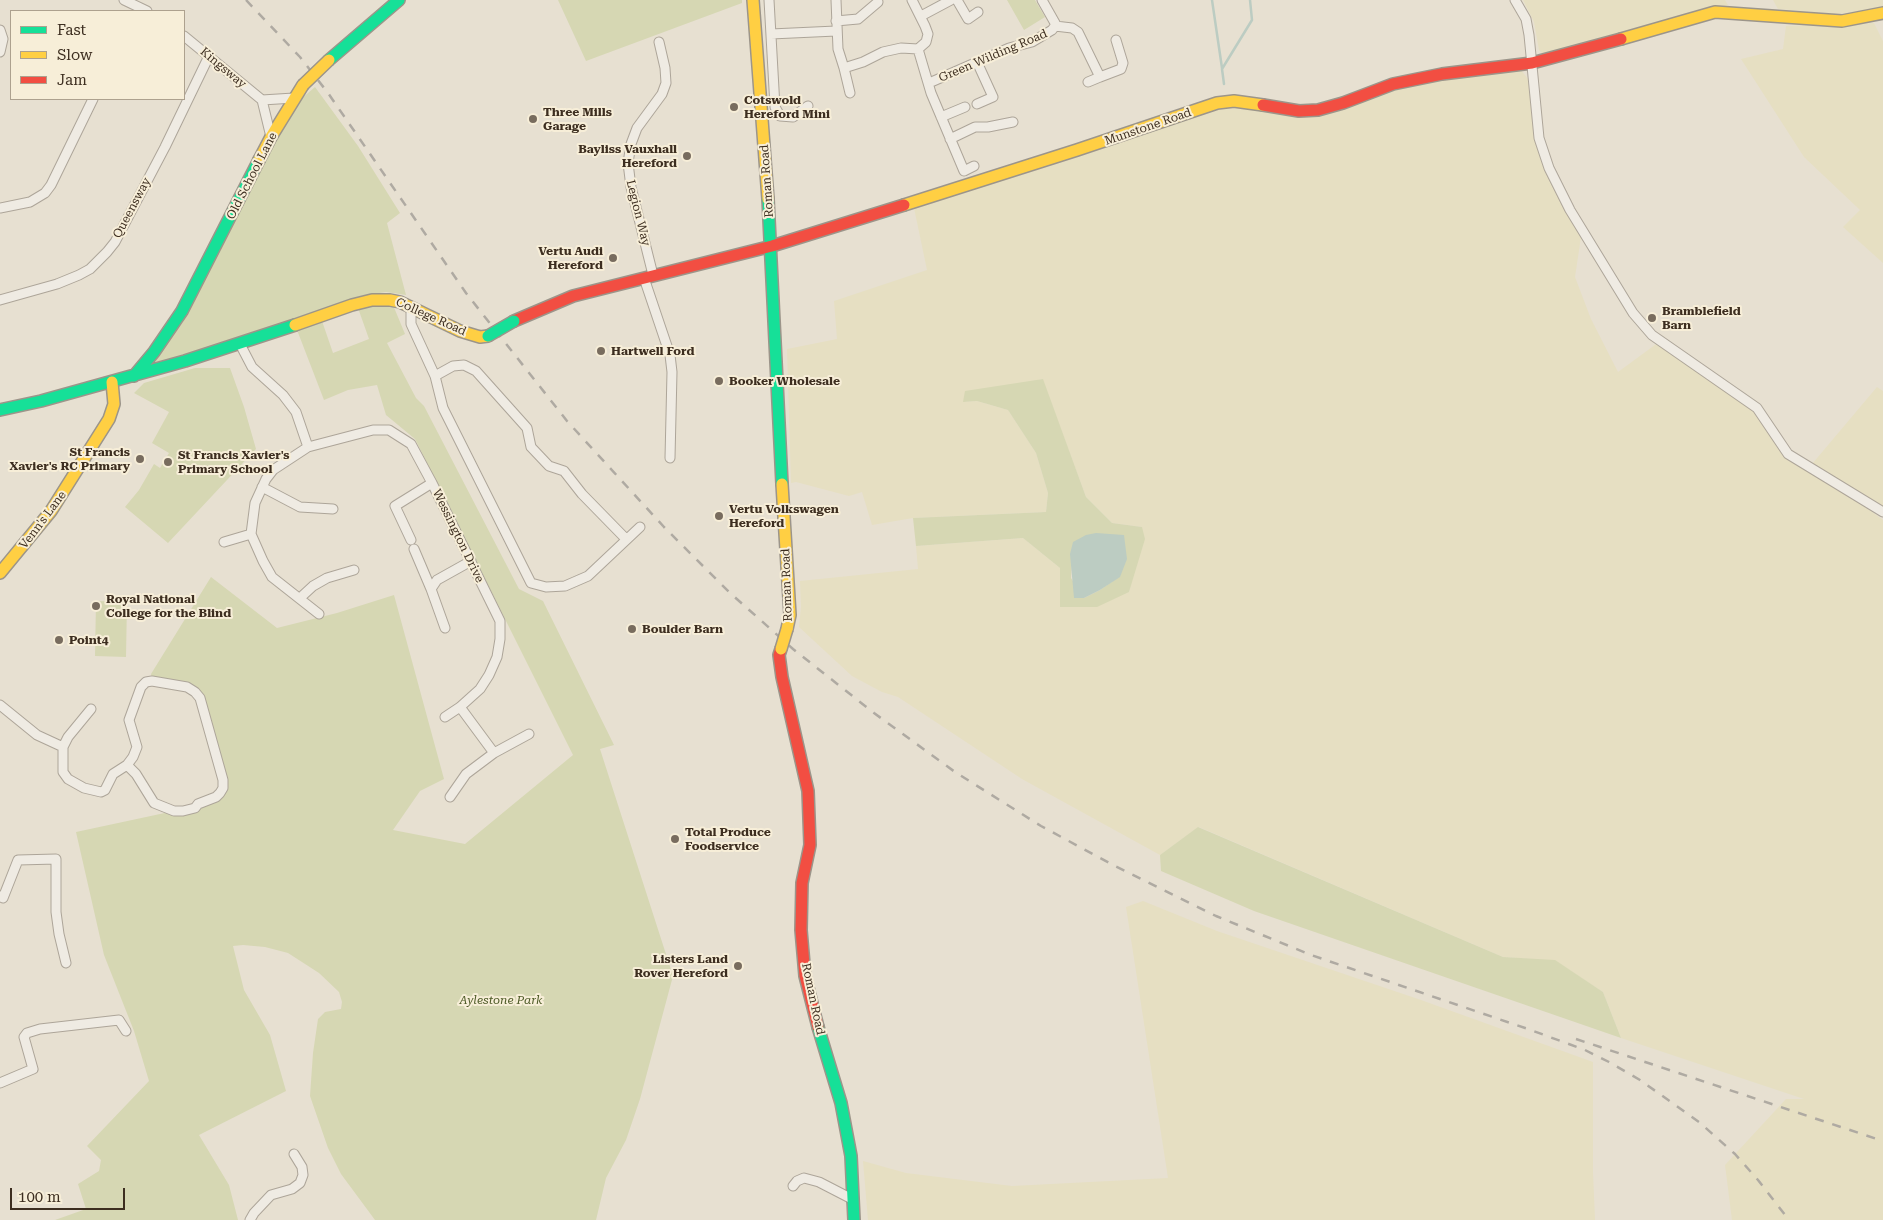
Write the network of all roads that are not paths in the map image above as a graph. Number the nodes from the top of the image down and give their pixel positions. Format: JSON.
{"nodes":[{"id":1,"x":124,"y":0,"type":"edge"},
{"id":2,"x":399,"y":0,"type":"edge"},
{"id":3,"x":753,"y":0,"type":"edge"},
{"id":4,"x":769,"y":0,"type":"edge"},
{"id":5,"x":836,"y":0,"type":"edge"},
{"id":6,"x":912,"y":0,"type":"edge"},
{"id":7,"x":951,"y":0,"type":"edge"},
{"id":8,"x":957,"y":0,"type":"edge"},
{"id":9,"x":1042,"y":0,"type":"edge"},
{"id":10,"x":1515,"y":0,"type":"edge"},
{"id":11,"x":878,"y":2,"type":"dead end"},
{"id":12,"x":145,"y":10,"type":"edge"},
{"id":13,"x":978,"y":12,"type":"dead end"},
{"id":14,"x":1883,"y":13,"type":"edge"},
{"id":15,"x":921,"y":16,"type":"junction"},
{"id":16,"x":836,"y":26,"type":"junction"},
{"id":17,"x":1055,"y":26,"type":"junction"},
{"id":18,"x":0,"y":30,"type":"edge"},
{"id":19,"x":771,"y":34,"type":"junction"},
{"id":20,"x":185,"y":37,"type":"edge"},
{"id":21,"x":1116,"y":40,"type":"dead end"},
{"id":22,"x":659,"y":42,"type":"dead end"},
{"id":23,"x":7,"y":43,"type":"edge"},
{"id":24,"x":918,"y":49,"type":"junction"},
{"id":25,"x":0,"y":52,"type":"edge"},
{"id":26,"x":209,"y":56,"type":"junction"},
{"id":27,"x":977,"y":62,"type":"junction"},
{"id":28,"x":1532,"y":63,"type":"junction"},
{"id":29,"x":844,"y":68,"type":"junction"},
{"id":30,"x":1100,"y":77,"type":"junction"},
{"id":31,"x":1088,"y":82,"type":"dead end"},
{"id":32,"x":929,"y":83,"type":"junction"},
{"id":33,"x":850,"y":93,"type":"dead end"},
{"id":34,"x":294,"y":98,"type":"junction"},
{"id":35,"x":93,"y":100,"type":"edge"},
{"id":36,"x":262,"y":100,"type":"junction"},
{"id":37,"x":976,"y":104,"type":"dead end"},
{"id":38,"x":808,"y":106,"type":"dead end"},
{"id":39,"x":965,"y":107,"type":"dead end"},
{"id":40,"x":941,"y":117,"type":"junction"},
{"id":41,"x":1013,"y":122,"type":"dead end"},
{"id":42,"x":271,"y":137,"type":"junction"},
{"id":43,"x":950,"y":139,"type":"junction"},
{"id":44,"x":974,"y":166,"type":"dead end"},
{"id":45,"x":0,"y":208,"type":"edge"},
{"id":46,"x":772,"y":246,"type":"junction"},
{"id":47,"x":649,"y":276,"type":"junction"},
{"id":48,"x":0,"y":300,"type":"edge"},
{"id":49,"x":411,"y":306,"type":"junction"},
{"id":50,"x":240,"y":344,"type":"junction"},
{"id":51,"x":134,"y":376,"type":"junction"},
{"id":52,"x":435,"y":376,"type":"junction"},
{"id":53,"x":112,"y":382,"type":"junction"},
{"id":54,"x":0,"y":410,"type":"edge"},
{"id":55,"x":308,"y":447,"type":"junction"},
{"id":56,"x":670,"y":458,"type":"dead end"},
{"id":57,"x":432,"y":483,"type":"junction"},
{"id":58,"x":262,"y":487,"type":"junction"},
{"id":59,"x":333,"y":509,"type":"dead end"},
{"id":60,"x":1883,"y":512,"type":"edge"},
{"id":61,"x":640,"y":527,"type":"dead end"},
{"id":62,"x":251,"y":534,"type":"junction"},
{"id":63,"x":626,"y":540,"type":"junction"},
{"id":64,"x":224,"y":542,"type":"dead end"},
{"id":65,"x":471,"y":561,"type":"junction"},
{"id":66,"x":354,"y":570,"type":"dead end"},
{"id":67,"x":0,"y":573,"type":"edge"},
{"id":68,"x":431,"y":589,"type":"junction"},
{"id":69,"x":300,"y":598,"type":"junction"},
{"id":70,"x":319,"y":614,"type":"dead end"},
{"id":71,"x":445,"y":628,"type":"dead end"},
{"id":72,"x":0,"y":704,"type":"edge"},
{"id":73,"x":460,"y":707,"type":"junction"},
{"id":74,"x":91,"y":709,"type":"dead end"},
{"id":75,"x":445,"y":718,"type":"dead end"},
{"id":76,"x":528,"y":734,"type":"dead end"},
{"id":77,"x":63,"y":747,"type":"junction"},
{"id":78,"x":494,"y":753,"type":"junction"},
{"id":79,"x":127,"y":765,"type":"junction"},
{"id":80,"x":450,"y":797,"type":"dead end"},
{"id":81,"x":1,"y":900,"type":"edge"},
{"id":82,"x":66,"y":963,"type":"dead end"},
{"id":83,"x":126,"y":1031,"type":"dead end"},
{"id":84,"x":0,"y":1083,"type":"edge"},
{"id":85,"x":294,"y":1154,"type":"dead end"},
{"id":86,"x":793,"y":1186,"type":"dead end"},
{"id":87,"x":852,"y":1199,"type":"junction"},
{"id":88,"x":250,"y":1220,"type":"edge"},
{"id":89,"x":854,"y":1220,"type":"edge"}],
"edges":[{"from":1,"to":12,"type":"street"},
{"from":2,"to":34,"type":"street","name":"Old School Lane","bridge":true},
{"from":3,"to":46,"type":"street","name":"Roman Road"},
{"from":4,"to":19,"type":"street"},
{"from":5,"to":16,"type":"street"},
{"from":6,"to":15,"type":"street"},
{"from":7,"to":15,"type":"street"},
{"from":8,"to":13,"type":"street"},
{"from":9,"to":17,"type":"street","name":"Green Wilding Road"},
{"from":10,"to":28,"type":"street"},
{"from":11,"to":16,"type":"street"},
{"from":14,"to":28,"type":"street","name":"Munstone Road"},
{"from":15,"to":24,"type":"street"},
{"from":16,"to":19,"type":"street"},
{"from":16,"to":29,"type":"street"},
{"from":17,"to":27,"type":"street","name":"Green Wilding Road"},
{"from":17,"to":30,"type":"street"},
{"from":18,"to":23,"type":"street"},
{"from":19,"to":38,"type":"street"},
{"from":20,"to":26,"type":"street","name":"Kingsway"},
{"from":21,"to":30,"type":"street"},
{"from":22,"to":47,"type":"street","name":"Legion Way"},
{"from":23,"to":25,"type":"street"},
{"from":24,"to":29,"type":"street"},
{"from":24,"to":32,"type":"street"},
{"from":26,"to":36,"type":"street","name":"Kingsway"},
{"from":26,"to":48,"type":"street","name":"Queensway"},
{"from":27,"to":32,"type":"street","name":"Green Wilding Road"},
{"from":27,"to":37,"type":"street"},
{"from":28,"to":46,"type":"street","name":"Munstone Road"},
{"from":28,"to":60,"type":"street"},
{"from":29,"to":33,"type":"street"},
{"from":30,"to":31,"type":"street"},
{"from":32,"to":40,"type":"street"},
{"from":34,"to":36,"type":"street"},
{"from":34,"to":42,"type":"street","name":"Old School Lane"},
{"from":35,"to":45,"type":"street"},
{"from":36,"to":42,"type":"street"},
{"from":39,"to":40,"type":"street"},
{"from":40,"to":43,"type":"street"},
{"from":41,"to":43,"type":"street"},
{"from":42,"to":51,"type":"street","name":"Old School Lane"},
{"from":43,"to":44,"type":"street"},
{"from":46,"to":47,"type":"street","name":"College Road"},
{"from":46,"to":87,"type":"street","name":"Roman Road","bridge":true},
{"from":47,"to":49,"type":"street","name":"College Road","bridge":true},
{"from":47,"to":56,"type":"street","name":"Legion Way"},
{"from":49,"to":50,"type":"street","name":"College Road"},
{"from":49,"to":52,"type":"street"},
{"from":50,"to":51,"type":"street","name":"College Road"},
{"from":50,"to":55,"type":"street"},
{"from":51,"to":53,"type":"street","name":"College Road"},
{"from":52,"to":63,"type":"street"},
{"from":52,"to":63,"type":"street"},
{"from":53,"to":54,"type":"street","name":"College Road"},
{"from":53,"to":67,"type":"street","name":"Venn's Lane"},
{"from":55,"to":57,"type":"street","name":"Wessington Drive"},
{"from":55,"to":58,"type":"street","name":"Wessington Drive"},
{"from":57,"to":65,"type":"street","name":"Wessington Drive"},
{"from":57,"to":68,"type":"street"},
{"from":58,"to":59,"type":"street"},
{"from":58,"to":62,"type":"street","name":"Wessington Drive"},
{"from":61,"to":63,"type":"street"},
{"from":62,"to":64,"type":"street"},
{"from":62,"to":69,"type":"street"},
{"from":65,"to":68,"type":"street"},
{"from":65,"to":73,"type":"street","name":"Wessington Drive"},
{"from":66,"to":69,"type":"street"},
{"from":68,"to":71,"type":"street"},
{"from":69,"to":70,"type":"street"},
{"from":72,"to":77,"type":"street"},
{"from":73,"to":75,"type":"street","name":"Wessington Drive"},
{"from":73,"to":78,"type":"street"},
{"from":74,"to":77,"type":"street"},
{"from":76,"to":78,"type":"street"},
{"from":77,"to":79,"type":"street"},
{"from":78,"to":80,"type":"street"},
{"from":79,"to":79,"type":"street"},
{"from":81,"to":82,"type":"street"},
{"from":83,"to":84,"type":"street"},
{"from":85,"to":88,"type":"street"},
{"from":86,"to":87,"type":"street"},
{"from":87,"to":89,"type":"street","name":"Roman Road"}]}
